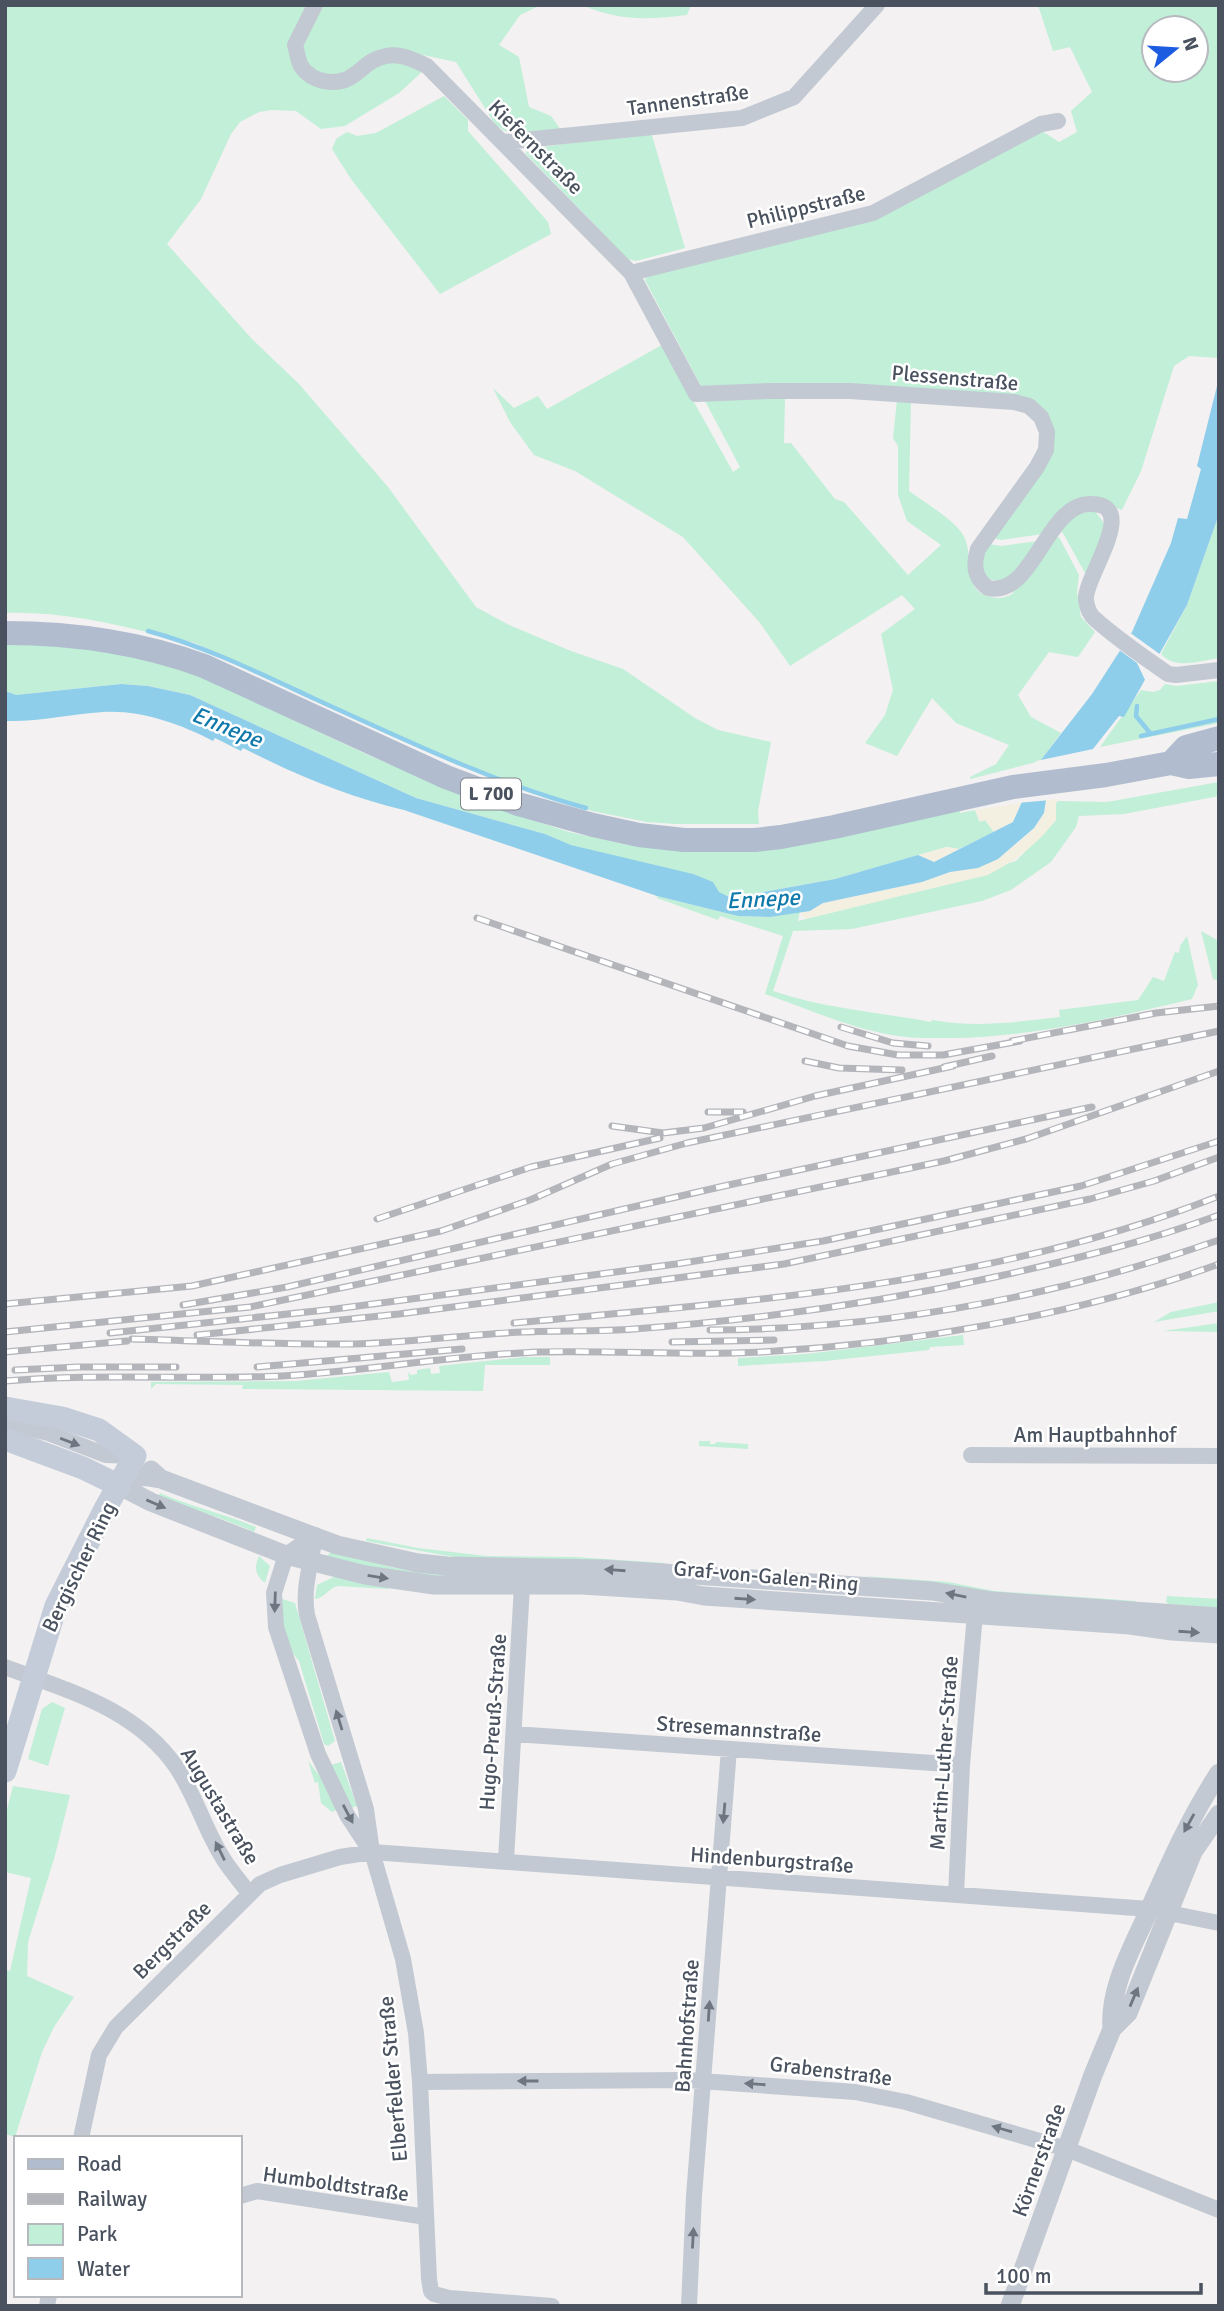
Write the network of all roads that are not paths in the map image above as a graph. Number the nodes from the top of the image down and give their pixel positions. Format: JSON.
{"nodes":[{"id":1,"x":315,"y":5,"type":"edge"},
{"id":2,"x":877,"y":5,"type":"edge"},
{"id":3,"x":1058,"y":121,"type":"dead end"},
{"id":4,"x":504,"y":142,"type":"junction"},
{"id":5,"x":631,"y":273,"type":"junction"},
{"id":6,"x":744,"y":393,"type":"joint"},
{"id":7,"x":5,"y":634,"type":"edge"},
{"id":8,"x":1219,"y":670,"type":"edge"},
{"id":9,"x":1219,"y":738,"type":"edge"},
{"id":10,"x":1171,"y":763,"type":"junction"},
{"id":11,"x":1219,"y":764,"type":"edge"},
{"id":12,"x":5,"y":1408,"type":"edge"},
{"id":13,"x":5,"y":1422,"type":"edge"},
{"id":14,"x":5,"y":1439,"type":"edge"},
{"id":15,"x":971,"y":1455,"type":"dead end"},
{"id":16,"x":135,"y":1456,"type":"junction"},
{"id":17,"x":1219,"y":1456,"type":"edge"},
{"id":18,"x":161,"y":1479,"type":"junction"},
{"id":19,"x":120,"y":1486,"type":"junction"},
{"id":20,"x":315,"y":1535,"type":"junction"},
{"id":21,"x":286,"y":1555,"type":"junction"},
{"id":22,"x":312,"y":1562,"type":"junction"},
{"id":23,"x":522,"y":1586,"type":"junction"},
{"id":24,"x":975,"y":1614,"type":"junction"},
{"id":25,"x":1219,"y":1617,"type":"edge"},
{"id":26,"x":1219,"y":1634,"type":"edge"},
{"id":27,"x":5,"y":1667,"type":"edge"},
{"id":28,"x":33,"y":1677,"type":"junction"},
{"id":29,"x":514,"y":1734,"type":"junction"},
{"id":30,"x":346,"y":1746,"type":"junction"},
{"id":31,"x":729,"y":1749,"type":"junction"},
{"id":32,"x":318,"y":1754,"type":"junction"},
{"id":33,"x":962,"y":1765,"type":"junction"},
{"id":34,"x":5,"y":1771,"type":"edge"},
{"id":35,"x":1219,"y":1773,"type":"edge"},
{"id":36,"x":1219,"y":1814,"type":"edge"},
{"id":37,"x":372,"y":1852,"type":"junction"},
{"id":38,"x":506,"y":1860,"type":"junction"},
{"id":39,"x":719,"y":1876,"type":"junction"},
{"id":40,"x":249,"y":1892,"type":"junction"},
{"id":41,"x":956,"y":1895,"type":"junction"},
{"id":42,"x":1159,"y":1910,"type":"junction"},
{"id":43,"x":1219,"y":1923,"type":"edge"},
{"id":44,"x":704,"y":2081,"type":"junction"},
{"id":45,"x":420,"y":2082,"type":"junction"},
{"id":46,"x":81,"y":2136,"type":"edge"},
{"id":47,"x":1067,"y":2149,"type":"junction"},
{"id":48,"x":242,"y":2195,"type":"edge"},
{"id":49,"x":1219,"y":2210,"type":"edge"},
{"id":50,"x":426,"y":2217,"type":"junction"},
{"id":51,"x":432,"y":2300,"type":"edge"},
{"id":52,"x":552,"y":2306,"type":"edge"},
{"id":53,"x":689,"y":2306,"type":"edge"},
{"id":54,"x":1010,"y":2306,"type":"edge"}],
"edges":[{"from":1,"to":4,"type":"street","name":"Kiefernstraße"},
{"from":2,"to":4,"type":"street","name":"Tannenstraße"},
{"from":3,"to":5,"type":"street","name":"Philippstraße"},
{"from":4,"to":5,"type":"street","name":"Kiefernstraße"},
{"from":5,"to":6,"type":"street","name":"Kiefernstraße"},
{"from":6,"to":8,"type":"street","name":"Plessenstraße"},
{"from":7,"to":10,"type":"main road","number":"L 700"},
{"from":9,"to":10,"type":"main road","number":"L 700"},
{"from":10,"to":11,"type":"main road","number":"L 700"},
{"from":12,"to":16,"type":"main road"},
{"from":13,"to":16,"type":"street","one_way":true},
{"from":14,"to":19,"type":"main road"},
{"from":15,"to":17,"type":"street","name":"Am Hauptbahnhof"},
{"from":16,"to":18,"type":"street"},
{"from":16,"to":19,"type":"main road","name":"Bergischer Ring"},
{"from":18,"to":19,"type":"street"},
{"from":18,"to":20,"type":"street"},
{"from":19,"to":21,"type":"street","one_way":true},
{"from":19,"to":28,"type":"main road","name":"Bergischer Ring"},
{"from":20,"to":21,"type":"street"},
{"from":20,"to":22,"type":"street","name":"Elberfelder Straße"},
{"from":25,"to":20,"type":"street","name":"Graf-von-Galen-Ring","one_way":true},
{"from":21,"to":22,"type":"street"},
{"from":21,"to":32,"type":"street","name":"Elberfelder Straße","one_way":true},
{"from":22,"to":23,"type":"street","name":"Graf-von-Galen-Ring","one_way":true},
{"from":30,"to":22,"type":"street","name":"Elberfelder Straße","one_way":true},
{"from":23,"to":24,"type":"street","name":"Graf-von-Galen-Ring","one_way":true},
{"from":23,"to":29,"type":"street","name":"Hugo-Preuß-Straße"},
{"from":24,"to":26,"type":"street","name":"Graf-von-Galen-Ring","one_way":true},
{"from":24,"to":33,"type":"street","name":"Martin-Luther-Straße"},
{"from":27,"to":28,"type":"street","name":"Augustastraße"},
{"from":28,"to":34,"type":"main road","name":"Bergischer Ring"},
{"from":40,"to":28,"type":"street","name":"Augustastraße","one_way":true},
{"from":29,"to":31,"type":"street","name":"Stresemannstraße"},
{"from":29,"to":38,"type":"street","name":"Hugo-Preuß-Straße"},
{"from":30,"to":32,"type":"street"},
{"from":30,"to":37,"type":"street","name":"Elberfelder Straße"},
{"from":31,"to":33,"type":"street","name":"Stresemannstraße"},
{"from":31,"to":39,"type":"street","name":"Bahnhofstraße","one_way":true},
{"from":32,"to":37,"type":"street","name":"Elberfelder Straße","one_way":true},
{"from":33,"to":41,"type":"street","name":"Martin-Luther-Straße"},
{"from":35,"to":42,"type":"street","name":"Körnerstraße","one_way":true},
{"from":36,"to":42,"type":"street","name":"Körnerstraße"},
{"from":37,"to":38,"type":"street","name":"Hindenburgstraße"},
{"from":37,"to":40,"type":"street","name":"Bergstraße"},
{"from":37,"to":45,"type":"street","name":"Elberfelder Straße"},
{"from":38,"to":39,"type":"street","name":"Hindenburgstraße"},
{"from":39,"to":41,"type":"street","name":"Hindenburgstraße"},
{"from":44,"to":39,"type":"street","name":"Bahnhofstraße","one_way":true},
{"from":40,"to":46,"type":"street","name":"Bergstraße"},
{"from":41,"to":42,"type":"street","name":"Hindenburgstraße"},
{"from":42,"to":43,"type":"street","name":"Hindenburgstraße"},
{"from":42,"to":47,"type":"street","name":"Körnerstraße"},
{"from":44,"to":45,"type":"street","name":"Grabenstraße","one_way":true},
{"from":47,"to":44,"type":"street","name":"Grabenstraße","one_way":true},
{"from":53,"to":44,"type":"street","name":"Bahnhofstraße","one_way":true},
{"from":45,"to":50,"type":"street","name":"Elberfelder Straße"},
{"from":47,"to":49,"type":"street","name":"Grabenstraße"},
{"from":47,"to":54,"type":"street","name":"Körnerstraße"},
{"from":48,"to":50,"type":"street","name":"Humboldtstraße"},
{"from":50,"to":51,"type":"street","name":"Elberfelder Straße"},
{"from":51,"to":52,"type":"street"}]}
